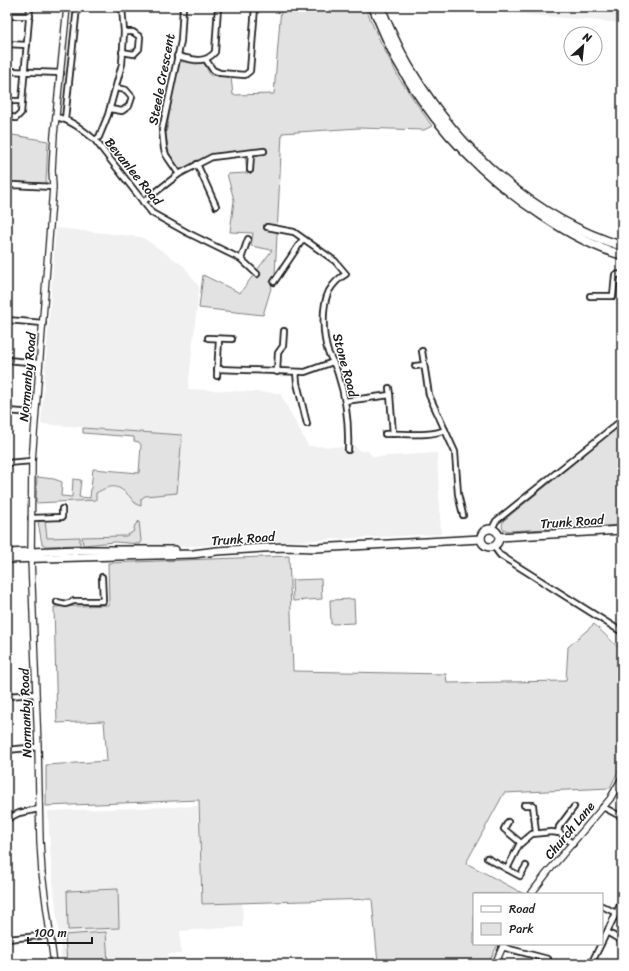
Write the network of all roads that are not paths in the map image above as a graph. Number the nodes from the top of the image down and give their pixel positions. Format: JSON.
{"nodes":[{"id":1,"x":30,"y":7,"type":"edge"},
{"id":2,"x":67,"y":7,"type":"edge"},
{"id":3,"x":77,"y":7,"type":"edge"},
{"id":4,"x":122,"y":7,"type":"edge"},
{"id":5,"x":184,"y":7,"type":"edge"},
{"id":6,"x":218,"y":7,"type":"edge"},
{"id":7,"x":255,"y":7,"type":"edge"},
{"id":8,"x":373,"y":7,"type":"edge"},
{"id":9,"x":380,"y":7,"type":"edge"},
{"id":10,"x":7,"y":16,"type":"edge"},
{"id":11,"x":30,"y":16,"type":"junction"},
{"id":12,"x":124,"y":32,"type":"junction"},
{"id":13,"x":7,"y":44,"type":"edge"},
{"id":14,"x":27,"y":45,"type":"junction"},
{"id":15,"x":122,"y":52,"type":"junction"},
{"id":16,"x":177,"y":56,"type":"junction"},
{"id":17,"x":206,"y":60,"type":"junction"},
{"id":18,"x":7,"y":71,"type":"edge"},
{"id":19,"x":25,"y":72,"type":"junction"},
{"id":20,"x":60,"y":73,"type":"junction"},
{"id":21,"x":116,"y":88,"type":"junction"},
{"id":22,"x":7,"y":101,"type":"edge"},
{"id":23,"x":22,"y":102,"type":"junction"},
{"id":24,"x":110,"y":109,"type":"junction"},
{"id":25,"x":7,"y":116,"type":"edge"},
{"id":26,"x":56,"y":117,"type":"junction"},
{"id":27,"x":65,"y":119,"type":"junction"},
{"id":28,"x":95,"y":140,"type":"junction"},
{"id":29,"x":264,"y":151,"type":"dead end"},
{"id":30,"x":251,"y":153,"type":"junction"},
{"id":31,"x":197,"y":164,"type":"junction"},
{"id":32,"x":250,"y":170,"type":"dead end"},
{"id":33,"x":179,"y":174,"type":"junction"},
{"id":34,"x":7,"y":187,"type":"edge"},
{"id":35,"x":53,"y":187,"type":"junction"},
{"id":36,"x":143,"y":202,"type":"junction"},
{"id":37,"x":216,"y":206,"type":"dead end"},
{"id":38,"x":267,"y":227,"type":"dead end"},
{"id":39,"x":303,"y":238,"type":"junction"},
{"id":40,"x":248,"y":239,"type":"dead end"},
{"id":41,"x":622,"y":245,"type":"edge"},
{"id":42,"x":622,"y":255,"type":"edge"},
{"id":43,"x":241,"y":259,"type":"junction"},
{"id":44,"x":257,"y":274,"type":"dead end"},
{"id":45,"x":622,"y":274,"type":"edge"},
{"id":46,"x":274,"y":282,"type":"dead end"},
{"id":47,"x":590,"y":296,"type":"dead end"},
{"id":48,"x":7,"y":320,"type":"edge"},
{"id":49,"x":43,"y":323,"type":"junction"},
{"id":50,"x":284,"y":331,"type":"dead end"},
{"id":51,"x":208,"y":338,"type":"dead end"},
{"id":52,"x":219,"y":339,"type":"junction"},
{"id":53,"x":232,"y":339,"type":"dead end"},
{"id":54,"x":422,"y":351,"type":"dead end"},
{"id":55,"x":7,"y":360,"type":"edge"},
{"id":56,"x":333,"y":362,"type":"junction"},
{"id":57,"x":40,"y":363,"type":"junction"},
{"id":58,"x":424,"y":365,"type":"junction"},
{"id":59,"x":415,"y":366,"type":"dead end"},
{"id":60,"x":217,"y":369,"type":"junction"},
{"id":61,"x":277,"y":372,"type":"junction"},
{"id":62,"x":296,"y":372,"type":"junction"},
{"id":63,"x":217,"y":376,"type":"dead end"},
{"id":64,"x":389,"y":388,"type":"dead end"},
{"id":65,"x":390,"y":395,"type":"junction"},
{"id":66,"x":345,"y":402,"type":"junction"},
{"id":67,"x":7,"y":411,"type":"edge"},
{"id":68,"x":35,"y":413,"type":"junction"},
{"id":69,"x":622,"y":420,"type":"edge"},
{"id":70,"x":307,"y":424,"type":"dead end"},
{"id":71,"x":445,"y":430,"type":"junction"},
{"id":72,"x":385,"y":434,"type":"dead end"},
{"id":73,"x":393,"y":434,"type":"junction"},
{"id":74,"x":348,"y":450,"type":"dead end"},
{"id":75,"x":32,"y":461,"type":"junction"},
{"id":76,"x":7,"y":463,"type":"edge"},
{"id":77,"x":62,"y":509,"type":"dead end"},
{"id":78,"x":462,"y":515,"type":"dead end"},
{"id":79,"x":31,"y":518,"type":"junction"},
{"id":80,"x":492,"y":529,"type":"junction"},
{"id":81,"x":620,"y":530,"type":"edge"},
{"id":82,"x":481,"y":538,"type":"junction"},
{"id":83,"x":499,"y":538,"type":"junction"},
{"id":84,"x":494,"y":547,"type":"junction"},
{"id":85,"x":7,"y":553,"type":"edge"},
{"id":86,"x":31,"y":555,"type":"junction"},
{"id":87,"x":7,"y":559,"type":"edge"},
{"id":88,"x":102,"y":577,"type":"dead end"},
{"id":89,"x":57,"y":602,"type":"dead end"},
{"id":90,"x":622,"y":632,"type":"edge"},
{"id":91,"x":36,"y":694,"type":"junction"},
{"id":92,"x":7,"y":696,"type":"edge"},
{"id":93,"x":38,"y":747,"type":"junction"},
{"id":94,"x":7,"y":750,"type":"edge"},
{"id":95,"x":622,"y":778,"type":"edge"},
{"id":96,"x":524,"y":806,"type":"dead end"},
{"id":97,"x":574,"y":807,"type":"dead end"},
{"id":98,"x":603,"y":807,"type":"junction"},
{"id":99,"x":39,"y":809,"type":"junction"},
{"id":100,"x":622,"y":817,"type":"edge"},
{"id":101,"x":7,"y":819,"type":"edge"},
{"id":102,"x":508,"y":822,"type":"dead end"},
{"id":103,"x":536,"y":833,"type":"junction"},
{"id":104,"x":558,"y":833,"type":"junction"},
{"id":105,"x":522,"y":843,"type":"junction"},
{"id":106,"x":572,"y":844,"type":"junction"},
{"id":107,"x":488,"y":858,"type":"dead end"},
{"id":108,"x":526,"y":866,"type":"dead end"},
{"id":109,"x":507,"y":869,"type":"junction"},
{"id":110,"x":532,"y":893,"type":"edge"},
{"id":111,"x":622,"y":901,"type":"edge"},
{"id":112,"x":603,"y":906,"type":"edge"},
{"id":113,"x":616,"y":913,"type":"junction"},
{"id":114,"x":607,"y":932,"type":"junction"},
{"id":115,"x":50,"y":935,"type":"junction"},
{"id":116,"x":7,"y":938,"type":"edge"},
{"id":117,"x":603,"y":939,"type":"edge"},
{"id":118,"x":622,"y":941,"type":"edge"},
{"id":119,"x":600,"y":945,"type":"edge"},
{"id":120,"x":503,"y":946,"type":"edge"},
{"id":121,"x":548,"y":958,"type":"dead end"},
{"id":122,"x":54,"y":964,"type":"edge"},
{"id":123,"x":495,"y":964,"type":"edge"},
{"id":124,"x":591,"y":964,"type":"edge"}],
"edges":[{"from":1,"to":11,"type":"street"},
{"from":2,"to":20,"type":"street","name":"Normanby Road"},
{"from":3,"to":27,"type":"street"},
{"from":4,"to":12,"type":"street"},
{"from":5,"to":16,"type":"street","name":"Steele Crescent"},
{"from":6,"to":17,"type":"street"},
{"from":7,"to":17,"type":"street"},
{"from":8,"to":42,"type":"highway"},
{"from":9,"to":41,"type":"highway"},
{"from":10,"to":11,"type":"street"},
{"from":11,"to":14,"type":"street"},
{"from":12,"to":15,"type":"street"},
{"from":12,"to":15,"type":"street"},
{"from":13,"to":14,"type":"street"},
{"from":14,"to":19,"type":"street"},
{"from":15,"to":21,"type":"street"},
{"from":16,"to":17,"type":"street"},
{"from":16,"to":33,"type":"street","name":"Steele Crescent"},
{"from":18,"to":19,"type":"street"},
{"from":19,"to":20,"type":"street"},
{"from":19,"to":23,"type":"street"},
{"from":20,"to":26,"type":"street","name":"Normanby Road"},
{"from":21,"to":24,"type":"street"},
{"from":21,"to":24,"type":"street"},
{"from":22,"to":23,"type":"street"},
{"from":23,"to":25,"type":"street"},
{"from":24,"to":28,"type":"street"},
{"from":26,"to":27,"type":"street","name":"Bevanlee Road"},
{"from":26,"to":35,"type":"street","name":"Normanby Road"},
{"from":27,"to":28,"type":"street","name":"Bevanlee Road"},
{"from":28,"to":36,"type":"street","name":"Bevanlee Road"},
{"from":29,"to":30,"type":"street"},
{"from":30,"to":31,"type":"street"},
{"from":30,"to":32,"type":"street"},
{"from":31,"to":33,"type":"street"},
{"from":31,"to":37,"type":"street"},
{"from":33,"to":36,"type":"street"},
{"from":34,"to":35,"type":"street"},
{"from":35,"to":49,"type":"street","name":"Normanby Road"},
{"from":36,"to":43,"type":"street","name":"Bevanlee Road"},
{"from":38,"to":39,"type":"street"},
{"from":39,"to":46,"type":"street"},
{"from":39,"to":56,"type":"street","name":"Stone Road"},
{"from":40,"to":43,"type":"street"},
{"from":43,"to":44,"type":"street","name":"Bevanlee Road"},
{"from":45,"to":47,"type":"street"},
{"from":48,"to":49,"type":"street"},
{"from":49,"to":57,"type":"street","name":"Normanby Road"},
{"from":50,"to":61,"type":"street"},
{"from":51,"to":52,"type":"street"},
{"from":52,"to":53,"type":"street"},
{"from":52,"to":60,"type":"street"},
{"from":54,"to":58,"type":"street"},
{"from":55,"to":57,"type":"street"},
{"from":56,"to":62,"type":"street"},
{"from":56,"to":66,"type":"street","name":"Stone Road"},
{"from":57,"to":68,"type":"street","name":"Normanby Road"},
{"from":58,"to":59,"type":"street"},
{"from":58,"to":71,"type":"street"},
{"from":60,"to":61,"type":"street"},
{"from":60,"to":63,"type":"street"},
{"from":61,"to":62,"type":"street"},
{"from":62,"to":70,"type":"street"},
{"from":64,"to":65,"type":"street"},
{"from":65,"to":66,"type":"street"},
{"from":65,"to":73,"type":"street"},
{"from":66,"to":74,"type":"street","name":"Stone Road"},
{"from":67,"to":68,"type":"street"},
{"from":68,"to":75,"type":"street","name":"Normanby Road"},
{"from":69,"to":80,"type":"street"},
{"from":71,"to":73,"type":"street"},
{"from":71,"to":78,"type":"street"},
{"from":72,"to":73,"type":"street"},
{"from":75,"to":76,"type":"street"},
{"from":75,"to":79,"type":"street","name":"Normanby Road"},
{"from":77,"to":79,"type":"street"},
{"from":79,"to":86,"type":"street","name":"Normanby Road"},
{"from":80,"to":82,"type":"main road"},
{"from":80,"to":83,"type":"main road"},
{"from":81,"to":83,"type":"main road","name":"Trunk Road"},
{"from":82,"to":84,"type":"main road"},
{"from":82,"to":86,"type":"main road","name":"Trunk Road"},
{"from":83,"to":84,"type":"main road"},
{"from":84,"to":90,"type":"street"},
{"from":85,"to":86,"type":"main road"},
{"from":86,"to":87,"type":"main road","name":"Trunk Road"},
{"from":86,"to":91,"type":"street","name":"Normanby Road"},
{"from":88,"to":89,"type":"street"},
{"from":91,"to":92,"type":"street"},
{"from":91,"to":93,"type":"street","name":"Normanby Road"},
{"from":93,"to":94,"type":"street"},
{"from":93,"to":99,"type":"street","name":"Normanby Road"},
{"from":95,"to":98,"type":"street","name":"Church Lane"},
{"from":96,"to":103,"type":"street"},
{"from":97,"to":104,"type":"street"},
{"from":98,"to":100,"type":"street"},
{"from":98,"to":106,"type":"street","name":"Church Lane"},
{"from":99,"to":101,"type":"street"},
{"from":99,"to":115,"type":"street","name":"Normanby Road"},
{"from":102,"to":105,"type":"street"},
{"from":103,"to":104,"type":"street"},
{"from":103,"to":105,"type":"street"},
{"from":104,"to":106,"type":"street"},
{"from":105,"to":109,"type":"street"},
{"from":106,"to":110,"type":"street","name":"Church Lane"},
{"from":107,"to":109,"type":"street"},
{"from":108,"to":109,"type":"street"},
{"from":111,"to":113,"type":"street"},
{"from":112,"to":113,"type":"street"},
{"from":113,"to":114,"type":"street"},
{"from":114,"to":117,"type":"street"},
{"from":114,"to":118,"type":"street"},
{"from":115,"to":116,"type":"street"},
{"from":115,"to":122,"type":"street","name":"Normanby Road"},
{"from":119,"to":124,"type":"street"},
{"from":120,"to":121,"type":"street"},
{"from":120,"to":123,"type":"street"}]}
